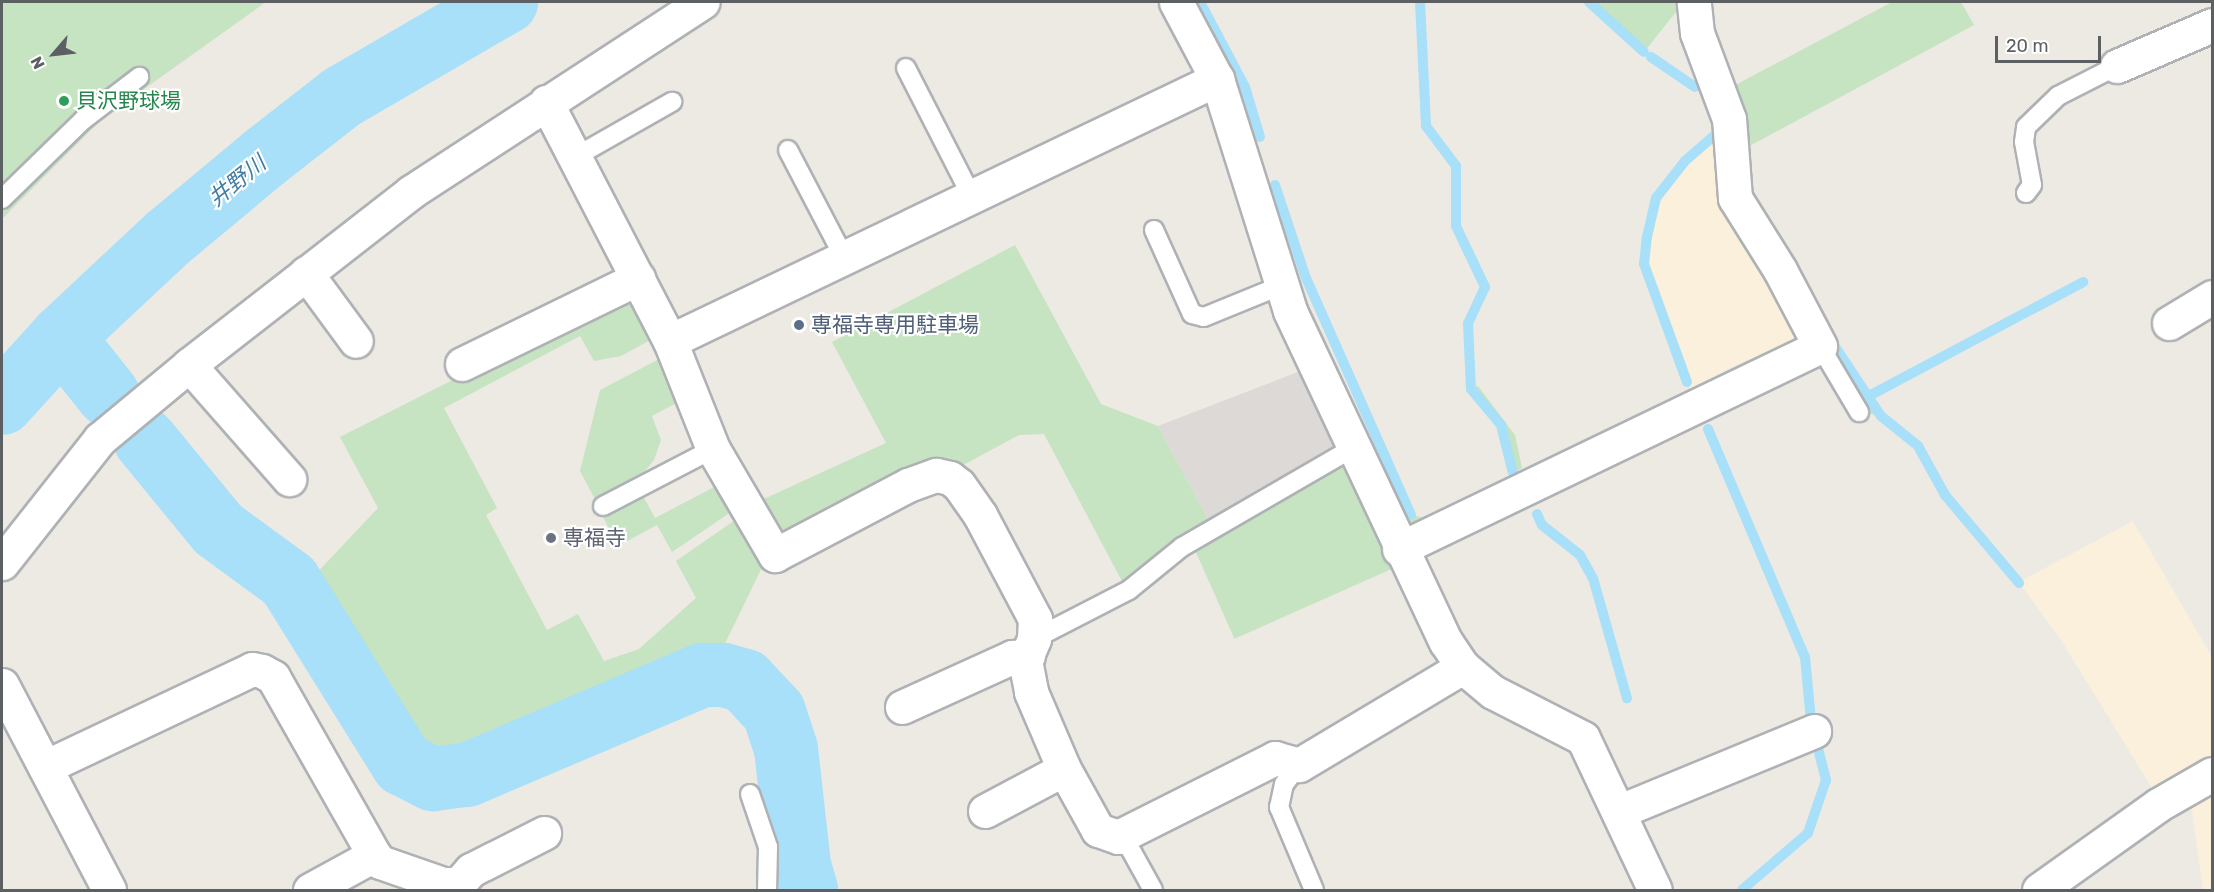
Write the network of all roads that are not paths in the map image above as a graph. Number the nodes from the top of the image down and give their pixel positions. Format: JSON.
{"nodes":[{"id":1,"x":703,"y":2,"type":"edge"},
{"id":2,"x":1176,"y":2,"type":"edge"},
{"id":3,"x":1694,"y":2,"type":"edge"},
{"id":4,"x":2212,"y":24,"type":"edge"},
{"id":5,"x":2117,"y":66,"type":"joint"},
{"id":6,"x":906,"y":68,"type":"dead end"},
{"id":7,"x":140,"y":77,"type":"dead end"},
{"id":8,"x":1217,"y":79,"type":"junction"},
{"id":9,"x":546,"y":102,"type":"junction"},
{"id":10,"x":672,"y":102,"type":"dead end"},
{"id":11,"x":788,"y":150,"type":"dead end"},
{"id":12,"x":575,"y":157,"type":"junction"},
{"id":13,"x":2026,"y":193,"type":"dead end"},
{"id":14,"x":2,"y":199,"type":"edge"},
{"id":15,"x":973,"y":199,"type":"junction"},
{"id":16,"x":1154,"y":230,"type":"dead end"},
{"id":17,"x":845,"y":259,"type":"junction"},
{"id":18,"x":306,"y":273,"type":"junction"},
{"id":19,"x":638,"y":278,"type":"junction"},
{"id":20,"x":1280,"y":286,"type":"junction"},
{"id":21,"x":2212,"y":297,"type":"edge"},
{"id":22,"x":2169,"y":323,"type":"dead end"},
{"id":23,"x":356,"y":341,"type":"dead end"},
{"id":24,"x":670,"y":341,"type":"junction"},
{"id":25,"x":1820,"y":346,"type":"junction"},
{"id":26,"x":462,"y":364,"type":"dead end"},
{"id":27,"x":189,"y":365,"type":"junction"},
{"id":28,"x":1859,"y":412,"type":"dead end"},
{"id":29,"x":1353,"y":448,"type":"junction"},
{"id":30,"x":713,"y":449,"type":"junction"},
{"id":31,"x":289,"y":479,"type":"dead end"},
{"id":32,"x":603,"y":506,"type":"dead end"},
{"id":33,"x":1400,"y":549,"type":"junction"},
{"id":34,"x":2,"y":563,"type":"edge"},
{"id":35,"x":1031,"y":648,"type":"junction"},
{"id":36,"x":1463,"y":668,"type":"junction"},
{"id":37,"x":2,"y":685,"type":"edge"},
{"id":38,"x":902,"y":707,"type":"dead end"},
{"id":39,"x":1814,"y":731,"type":"dead end"},
{"id":40,"x":1299,"y":765,"type":"junction"},
{"id":41,"x":45,"y":767,"type":"junction"},
{"id":42,"x":1064,"y":769,"type":"junction"},
{"id":43,"x":2212,"y":774,"type":"edge"},
{"id":44,"x":750,"y":794,"type":"dead end"},
{"id":45,"x":1620,"y":810,"type":"junction"},
{"id":46,"x":985,"y":811,"type":"dead end"},
{"id":47,"x":544,"y":833,"type":"dead end"},
{"id":48,"x":1122,"y":834,"type":"junction"},
{"id":49,"x":374,"y":855,"type":"junction"},
{"id":50,"x":458,"y":889,"type":"edge"},
{"id":51,"x":108,"y":891,"type":"edge"},
{"id":52,"x":310,"y":891,"type":"edge"},
{"id":53,"x":767,"y":891,"type":"edge"},
{"id":54,"x":1153,"y":891,"type":"edge"},
{"id":55,"x":1314,"y":891,"type":"edge"},
{"id":56,"x":1655,"y":891,"type":"edge"},
{"id":57,"x":2039,"y":891,"type":"edge"}],
"edges":[{"from":1,"to":9,"type":"street"},
{"from":2,"to":8,"type":"street"},
{"from":3,"to":25,"type":"street"},
{"from":4,"to":5,"type":"street"},
{"from":5,"to":13,"type":"lane"},
{"from":6,"to":15,"type":"lane"},
{"from":7,"to":14,"type":"lane"},
{"from":8,"to":15,"type":"street"},
{"from":8,"to":20,"type":"street"},
{"from":9,"to":12,"type":"street"},
{"from":9,"to":18,"type":"street"},
{"from":10,"to":12,"type":"lane"},
{"from":11,"to":17,"type":"lane"},
{"from":12,"to":19,"type":"street"},
{"from":15,"to":17,"type":"street"},
{"from":16,"to":20,"type":"lane"},
{"from":17,"to":24,"type":"street"},
{"from":18,"to":23,"type":"street"},
{"from":18,"to":27,"type":"street"},
{"from":19,"to":24,"type":"street"},
{"from":19,"to":26,"type":"street"},
{"from":20,"to":29,"type":"street"},
{"from":21,"to":22,"type":"street"},
{"from":24,"to":30,"type":"street"},
{"from":25,"to":28,"type":"lane"},
{"from":25,"to":33,"type":"street"},
{"from":27,"to":31,"type":"street"},
{"from":27,"to":34,"type":"street"},
{"from":29,"to":33,"type":"street"},
{"from":29,"to":35,"type":"lane"},
{"from":30,"to":32,"type":"lane"},
{"from":30,"to":35,"type":"street"},
{"from":33,"to":36,"type":"street"},
{"from":35,"to":38,"type":"street"},
{"from":35,"to":42,"type":"street"},
{"from":36,"to":40,"type":"street"},
{"from":36,"to":45,"type":"street"},
{"from":37,"to":41,"type":"street"},
{"from":39,"to":45,"type":"street"},
{"from":40,"to":48,"type":"street"},
{"from":40,"to":55,"type":"lane"},
{"from":41,"to":49,"type":"street"},
{"from":41,"to":51,"type":"street"},
{"from":42,"to":46,"type":"street"},
{"from":42,"to":48,"type":"street"},
{"from":43,"to":57,"type":"street"},
{"from":44,"to":53,"type":"lane"},
{"from":45,"to":56,"type":"street"},
{"from":47,"to":50,"type":"street"},
{"from":48,"to":54,"type":"lane"},
{"from":49,"to":50,"type":"street"},
{"from":49,"to":52,"type":"street"}]}
